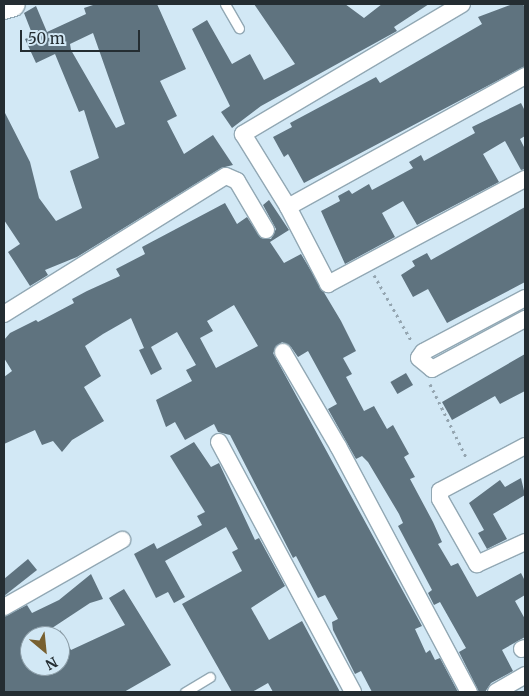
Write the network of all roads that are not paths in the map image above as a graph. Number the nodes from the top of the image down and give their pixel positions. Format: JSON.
{"nodes":[{"id":1,"x":13,"y":4,"type":"edge"},
{"id":2,"x":225,"y":4,"type":"edge"},
{"id":3,"x":462,"y":4,"type":"edge"},
{"id":4,"x":4,"y":8,"type":"edge"},
{"id":5,"x":239,"y":28,"type":"dead end"},
{"id":6,"x":525,"y":76,"type":"edge"},
{"id":7,"x":525,"y":179,"type":"edge"},
{"id":8,"x":288,"y":207,"type":"junction"},
{"id":9,"x":266,"y":230,"type":"dead end"},
{"id":10,"x":525,"y":298,"type":"edge"},
{"id":11,"x":4,"y":314,"type":"edge"},
{"id":12,"x":525,"y":319,"type":"edge"},
{"id":13,"x":283,"y":352,"type":"dead end"},
{"id":14,"x":218,"y":442,"type":"dead end"},
{"id":15,"x":525,"y":446,"type":"edge"},
{"id":16,"x":122,"y":540,"type":"dead end"},
{"id":17,"x":525,"y":542,"type":"edge"},
{"id":18,"x":4,"y":607,"type":"edge"},
{"id":19,"x":210,"y":677,"type":"dead end"},
{"id":20,"x":522,"y":682,"type":"edge"},
{"id":21,"x":185,"y":692,"type":"edge"},
{"id":22,"x":352,"y":692,"type":"edge"},
{"id":23,"x":469,"y":692,"type":"edge"},
{"id":24,"x":496,"y":692,"type":"edge"}],
"edges":[{"from":1,"to":4,"type":"street"},
{"from":2,"to":5,"type":"lane"},
{"from":3,"to":8,"type":"street"},
{"from":6,"to":8,"type":"street"},
{"from":7,"to":8,"type":"street"},
{"from":9,"to":11,"type":"street"},
{"from":10,"to":12,"type":"street"},
{"from":13,"to":23,"type":"street"},
{"from":14,"to":22,"type":"street"},
{"from":15,"to":17,"type":"street"},
{"from":16,"to":18,"type":"street"},
{"from":19,"to":21,"type":"lane"},
{"from":20,"to":24,"type":"street"}]}
